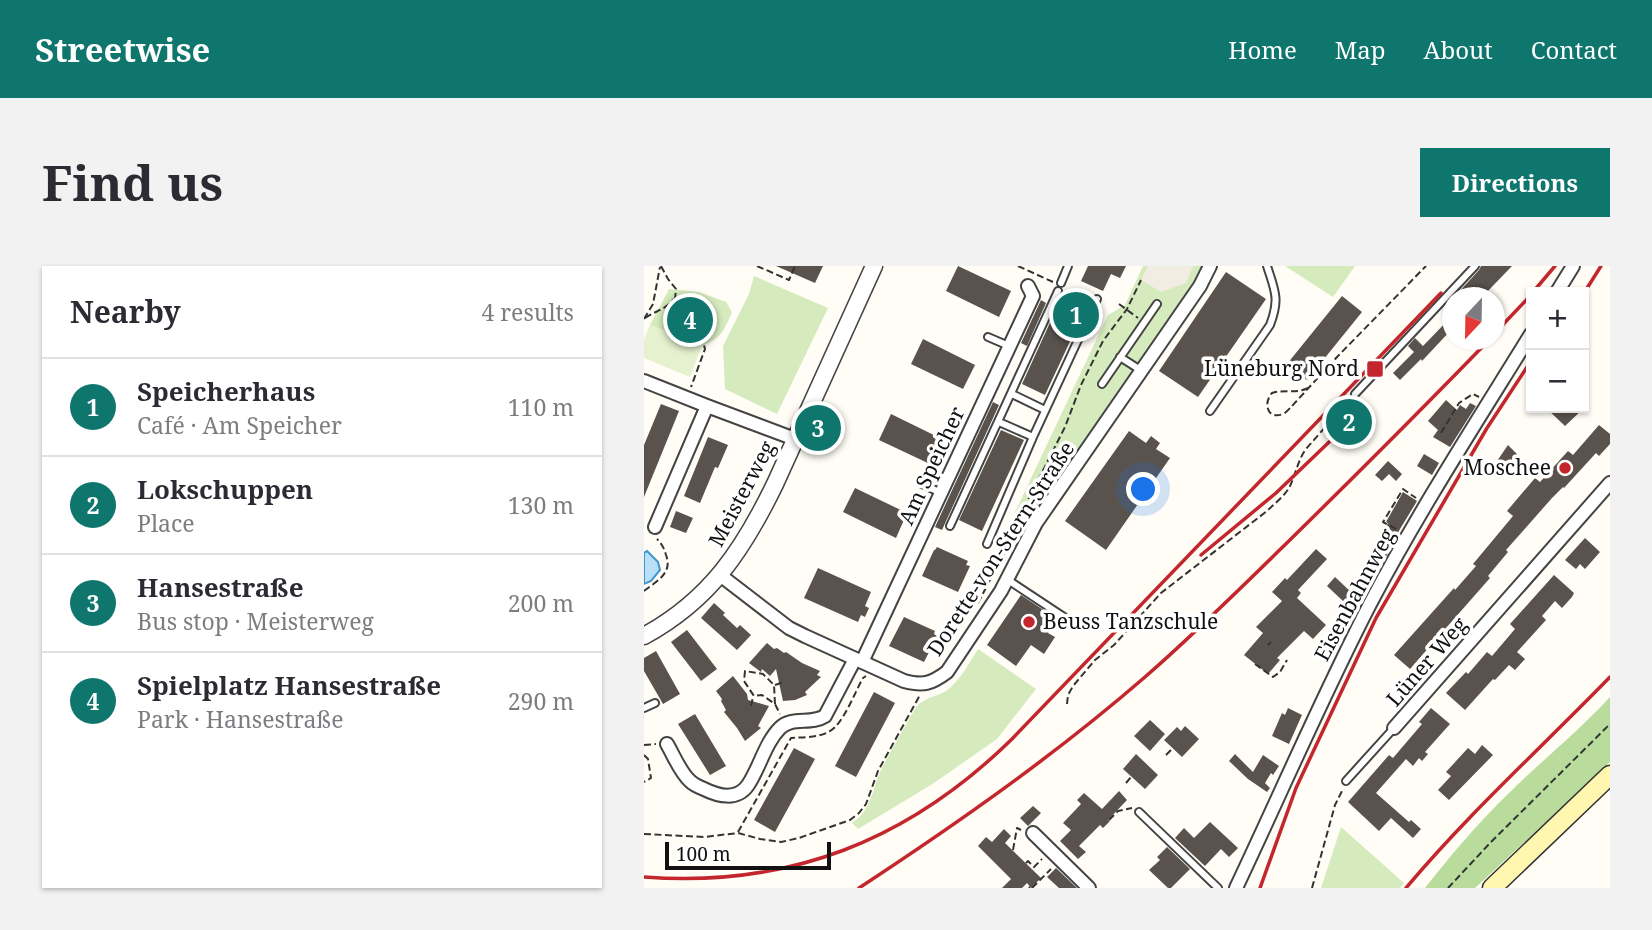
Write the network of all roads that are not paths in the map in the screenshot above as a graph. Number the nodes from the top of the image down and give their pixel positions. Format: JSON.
{"nodes":[{"id":1,"x":874,"y":266,"type":"edge"},
{"id":2,"x":1068,"y":266,"type":"edge"},
{"id":3,"x":1210,"y":266,"type":"edge"},
{"id":4,"x":1267,"y":266,"type":"edge"},
{"id":5,"x":1475,"y":266,"type":"edge"},
{"id":6,"x":1573,"y":266,"type":"edge"},
{"id":7,"x":1061,"y":283,"type":"road end"},
{"id":8,"x":1028,"y":286,"type":"dead end"},
{"id":9,"x":1560,"y":287,"type":"edge"},
{"id":10,"x":1058,"y":291,"type":"dead end"},
{"id":11,"x":1097,"y":299,"type":"dead end"},
{"id":12,"x":1157,"y":303,"type":"dead end"},
{"id":13,"x":988,"y":337,"type":"dead end"},
{"id":14,"x":1526,"y":342,"type":"edge"},
{"id":15,"x":1009,"y":346,"type":"junction"},
{"id":16,"x":1120,"y":357,"type":"junction"},
{"id":17,"x":1142,"y":371,"type":"junction"},
{"id":18,"x":644,"y":381,"type":"edge"},
{"id":19,"x":1102,"y":384,"type":"dead end"},
{"id":20,"x":1012,"y":394,"type":"junction"},
{"id":21,"x":1355,"y":394,"type":"road end"},
{"id":22,"x":707,"y":406,"type":"junction"},
{"id":23,"x":1045,"y":410,"type":"junction"},
{"id":24,"x":1210,"y":411,"type":"dead end"},
{"id":25,"x":999,"y":422,"type":"junction"},
{"id":26,"x":1033,"y":438,"type":"junction"},
{"id":27,"x":795,"y":439,"type":"junction"},
{"id":28,"x":1610,"y":483,"type":"edge"},
{"id":29,"x":922,"y":484,"type":"dead end"},
{"id":30,"x":941,"y":493,"type":"junction"},
{"id":31,"x":950,"y":526,"type":"dead end"},
{"id":32,"x":655,"y":527,"type":"road end"},
{"id":33,"x":987,"y":544,"type":"dead end"},
{"id":34,"x":720,"y":575,"type":"junction"},
{"id":35,"x":1007,"y":580,"type":"junction"},
{"id":36,"x":1073,"y":623,"type":"dead end"},
{"id":37,"x":644,"y":636,"type":"edge"},
{"id":38,"x":863,"y":662,"type":"junction"},
{"id":39,"x":655,"y":703,"type":"dead end"},
{"id":40,"x":644,"y":708,"type":"edge"},
{"id":41,"x":1394,"y":728,"type":"joint"},
{"id":42,"x":667,"y":744,"type":"dead end"},
{"id":43,"x":1610,"y":775,"type":"edge"},
{"id":44,"x":1346,"y":781,"type":"road end"},
{"id":45,"x":1139,"y":809,"type":"road end"},
{"id":46,"x":1033,"y":833,"type":"road end"},
{"id":47,"x":1088,"y":888,"type":"edge"},
{"id":48,"x":1219,"y":888,"type":"edge"},
{"id":49,"x":1236,"y":888,"type":"edge"},
{"id":50,"x":1492,"y":888,"type":"edge"}],
"edges":[{"from":1,"to":27,"type":"street","name":"Meisterweg"},
{"from":2,"to":7,"type":"lane"},
{"from":3,"to":17,"type":"street","name":"Dorette-von-Stern-Straße"},
{"from":4,"to":24,"type":"lane"},
{"from":5,"to":21,"type":"lane"},
{"from":6,"to":9,"type":"street"},
{"from":8,"to":15,"type":"street","name":"Am Speicher"},
{"from":10,"to":20,"type":"lane"},
{"from":11,"to":23,"type":"lane"},
{"from":12,"to":16,"type":"lane"},
{"from":13,"to":15,"type":"lane"},
{"from":14,"to":49,"type":"street","name":"Eisenbahnweg"},
{"from":15,"to":30,"type":"street","name":"Am Speicher"},
{"from":16,"to":17,"type":"lane"},
{"from":16,"to":19,"type":"lane"},
{"from":17,"to":35,"type":"street","name":"Dorette-von-Stern-Straße"},
{"from":18,"to":22,"type":"street"},
{"from":20,"to":23,"type":"lane"},
{"from":20,"to":25,"type":"lane"},
{"from":22,"to":27,"type":"street"},
{"from":22,"to":32,"type":"street"},
{"from":23,"to":26,"type":"lane"},
{"from":25,"to":26,"type":"lane"},
{"from":25,"to":31,"type":"lane"},
{"from":26,"to":33,"type":"lane"},
{"from":27,"to":34,"type":"street","name":"Meisterweg"},
{"from":28,"to":41,"type":"street","name":"Lüner Weg"},
{"from":29,"to":30,"type":"lane"},
{"from":30,"to":38,"type":"street","name":"Am Speicher"},
{"from":34,"to":37,"type":"street","name":"Meisterweg"},
{"from":34,"to":38,"type":"street","name":"Dorette-von-Stern-Straße"},
{"from":35,"to":36,"type":"lane"},
{"from":35,"to":38,"type":"street","name":"Dorette-von-Stern-Straße"},
{"from":38,"to":42,"type":"street","name":"Am Speicher"},
{"from":39,"to":40,"type":"lane"},
{"from":41,"to":44,"type":"lane","name":"Lüner Weg"},
{"from":43,"to":50,"type":"main road"},
{"from":45,"to":48,"type":"lane"},
{"from":46,"to":47,"type":"street"}]}
